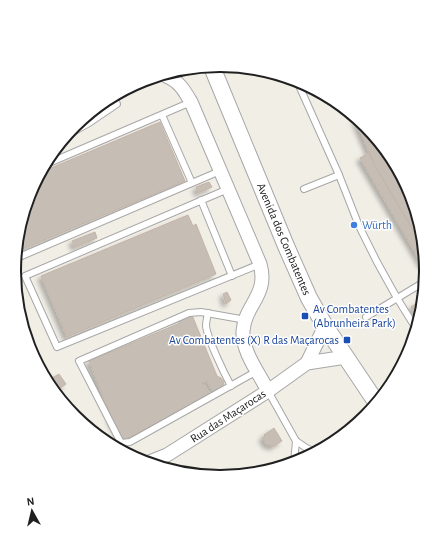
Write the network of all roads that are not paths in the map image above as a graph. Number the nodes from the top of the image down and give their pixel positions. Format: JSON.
{"nodes":[{"id":1,"x":214,"y":72,"type":"edge"},
{"id":2,"x":171,"y":78,"type":"edge"},
{"id":3,"x":301,"y":90,"type":"edge"},
{"id":4,"x":116,"y":102,"type":"edge"},
{"id":5,"x":191,"y":102,"type":"junction"},
{"id":6,"x":162,"y":115,"type":"junction"},
{"id":7,"x":86,"y":125,"type":"edge"},
{"id":8,"x":55,"y":160,"type":"edge"},
{"id":9,"x":220,"y":171,"type":"junction"},
{"id":10,"x":339,"y":175,"type":"junction"},
{"id":11,"x":192,"y":183,"type":"junction"},
{"id":12,"x":228,"y":189,"type":"junction"},
{"id":13,"x":304,"y":189,"type":"dead end"},
{"id":14,"x":201,"y":200,"type":"junction"},
{"id":15,"x":21,"y":256,"type":"edge"},
{"id":16,"x":260,"y":264,"type":"junction"},
{"id":17,"x":232,"y":276,"type":"junction"},
{"id":18,"x":419,"y":285,"type":"edge"},
{"id":19,"x":397,"y":298,"type":"junction"},
{"id":20,"x":208,"y":313,"type":"junction"},
{"id":21,"x":366,"y":317,"type":"dead end"},
{"id":22,"x":246,"y":320,"type":"junction"},
{"id":23,"x":412,"y":322,"type":"edge"},
{"id":24,"x":325,"y":326,"type":"junction"},
{"id":25,"x":346,"y":357,"type":"junction"},
{"id":26,"x":307,"y":363,"type":"junction"},
{"id":27,"x":258,"y":371,"type":"junction"},
{"id":28,"x":231,"y":386,"type":"junction"},
{"id":29,"x":268,"y":391,"type":"junction"},
{"id":30,"x":374,"y":398,"type":"edge"},
{"id":31,"x":296,"y":441,"type":"junction"},
{"id":32,"x":310,"y":449,"type":"edge"},
{"id":33,"x":295,"y":456,"type":"edge"},
{"id":34,"x":155,"y":460,"type":"edge"}],
"edges":[{"from":1,"to":24,"type":"street","name":"Avenida dos Combatentes"},
{"from":2,"to":5,"type":"street"},
{"from":3,"to":10,"type":"lane"},
{"from":4,"to":7,"type":"lane"},
{"from":5,"to":6,"type":"lane"},
{"from":5,"to":9,"type":"street"},
{"from":6,"to":8,"type":"lane"},
{"from":6,"to":11,"type":"lane"},
{"from":9,"to":11,"type":"lane"},
{"from":9,"to":12,"type":"street"},
{"from":10,"to":13,"type":"lane"},
{"from":10,"to":19,"type":"lane"},
{"from":11,"to":15,"type":"lane"},
{"from":12,"to":14,"type":"lane"},
{"from":12,"to":16,"type":"street"},
{"from":14,"to":17,"type":"lane"},
{"from":14,"to":17,"type":"lane"},
{"from":16,"to":17,"type":"lane"},
{"from":16,"to":22,"type":"street"},
{"from":18,"to":19,"type":"lane"},
{"from":19,"to":21,"type":"lane"},
{"from":19,"to":23,"type":"lane"},
{"from":20,"to":22,"type":"lane"},
{"from":20,"to":28,"type":"lane"},
{"from":20,"to":28,"type":"lane"},
{"from":22,"to":27,"type":"street"},
{"from":24,"to":25,"type":"street","name":"Avenida dos Combatentes"},
{"from":24,"to":26,"type":"street","name":"Rua das Maçarocas"},
{"from":25,"to":26,"type":"street","name":"Rua das Maçarocas"},
{"from":25,"to":30,"type":"street","name":"Avenida dos Combatentes"},
{"from":26,"to":29,"type":"street","name":"Rua das Maçarocas"},
{"from":27,"to":28,"type":"lane"},
{"from":27,"to":29,"type":"street"},
{"from":29,"to":31,"type":"lane"},
{"from":29,"to":34,"type":"street","name":"Rua das Maçarocas"},
{"from":31,"to":32,"type":"lane"},
{"from":31,"to":33,"type":"lane"}]}
